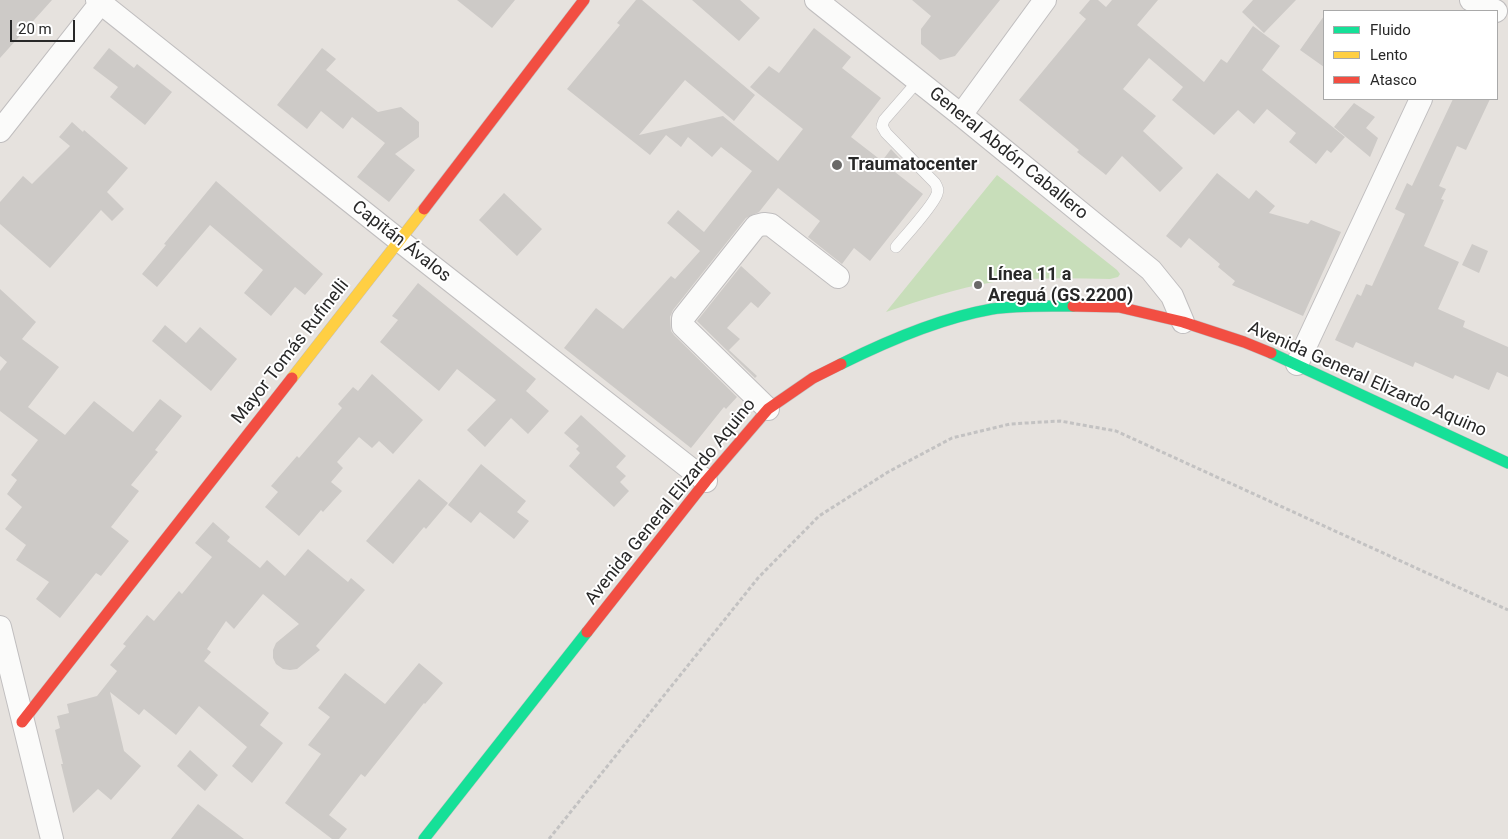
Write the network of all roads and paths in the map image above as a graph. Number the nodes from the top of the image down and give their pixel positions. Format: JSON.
{"nodes":[{"id":1,"x":584,"y":0,"type":"edge"},
{"id":2,"x":816,"y":0,"type":"edge"},
{"id":3,"x":1045,"y":0,"type":"edge"},
{"id":4,"x":1469,"y":0,"type":"edge"},
{"id":5,"x":100,"y":1,"type":"edge"},
{"id":6,"x":1492,"y":10,"type":"edge"},
{"id":7,"x":918,"y":81,"type":"junction"},
{"id":8,"x":1421,"y":100,"type":"edge"},
{"id":9,"x":961,"y":115,"type":"junction"},
{"id":10,"x":0,"y":131,"type":"edge"},
{"id":11,"x":400,"y":241,"type":"junction"},
{"id":12,"x":896,"y":246,"type":"dead end"},
{"id":13,"x":838,"y":277,"type":"dead end"},
{"id":14,"x":1183,"y":322,"type":"junction"},
{"id":15,"x":1297,"y":364,"type":"junction"},
{"id":16,"x":768,"y":409,"type":"junction"},
{"id":17,"x":1508,"y":463,"type":"edge"},
{"id":18,"x":706,"y":481,"type":"junction"},
{"id":19,"x":1508,"y":610,"type":"edge"},
{"id":20,"x":0,"y":626,"type":"edge"},
{"id":21,"x":22,"y":722,"type":"junction"},
{"id":22,"x":52,"y":839,"type":"edge"},
{"id":23,"x":424,"y":839,"type":"edge"},
{"id":24,"x":549,"y":839,"type":"edge"}],
"edges":[{"from":1,"to":11,"type":"main road","name":"Mayor Tomás Rufinelli"},
{"from":2,"to":7,"type":"street","name":"General Abdón Caballero"},
{"from":3,"to":9,"type":"street"},
{"from":4,"to":6,"type":"street"},
{"from":5,"to":10,"type":"street"},
{"from":5,"to":11,"type":"street","name":"Capitán Ávalos"},
{"from":7,"to":9,"type":"street","name":"General Abdón Caballero"},
{"from":7,"to":12,"type":"lane"},
{"from":8,"to":15,"type":"street"},
{"from":9,"to":14,"type":"street","name":"General Abdón Caballero"},
{"from":11,"to":18,"type":"street","name":"Capitán Ávalos"},
{"from":11,"to":21,"type":"main road","name":"Mayor Tomás Rufinelli"},
{"from":13,"to":16,"type":"street"},
{"from":14,"to":15,"type":"main road","name":"Avenida General Elizardo Aquino"},
{"from":14,"to":16,"type":"main road","name":"Avenida General Elizardo Aquino"},
{"from":15,"to":17,"type":"main road","name":"Avenida General Elizardo Aquino"},
{"from":16,"to":18,"type":"main road","name":"Avenida General Elizardo Aquino"},
{"from":18,"to":23,"type":"main road","name":"Avenida General Elizardo Aquino"},
{"from":19,"to":24,"type":"path"},
{"from":20,"to":21,"type":"street"},
{"from":21,"to":22,"type":"street"}]}
